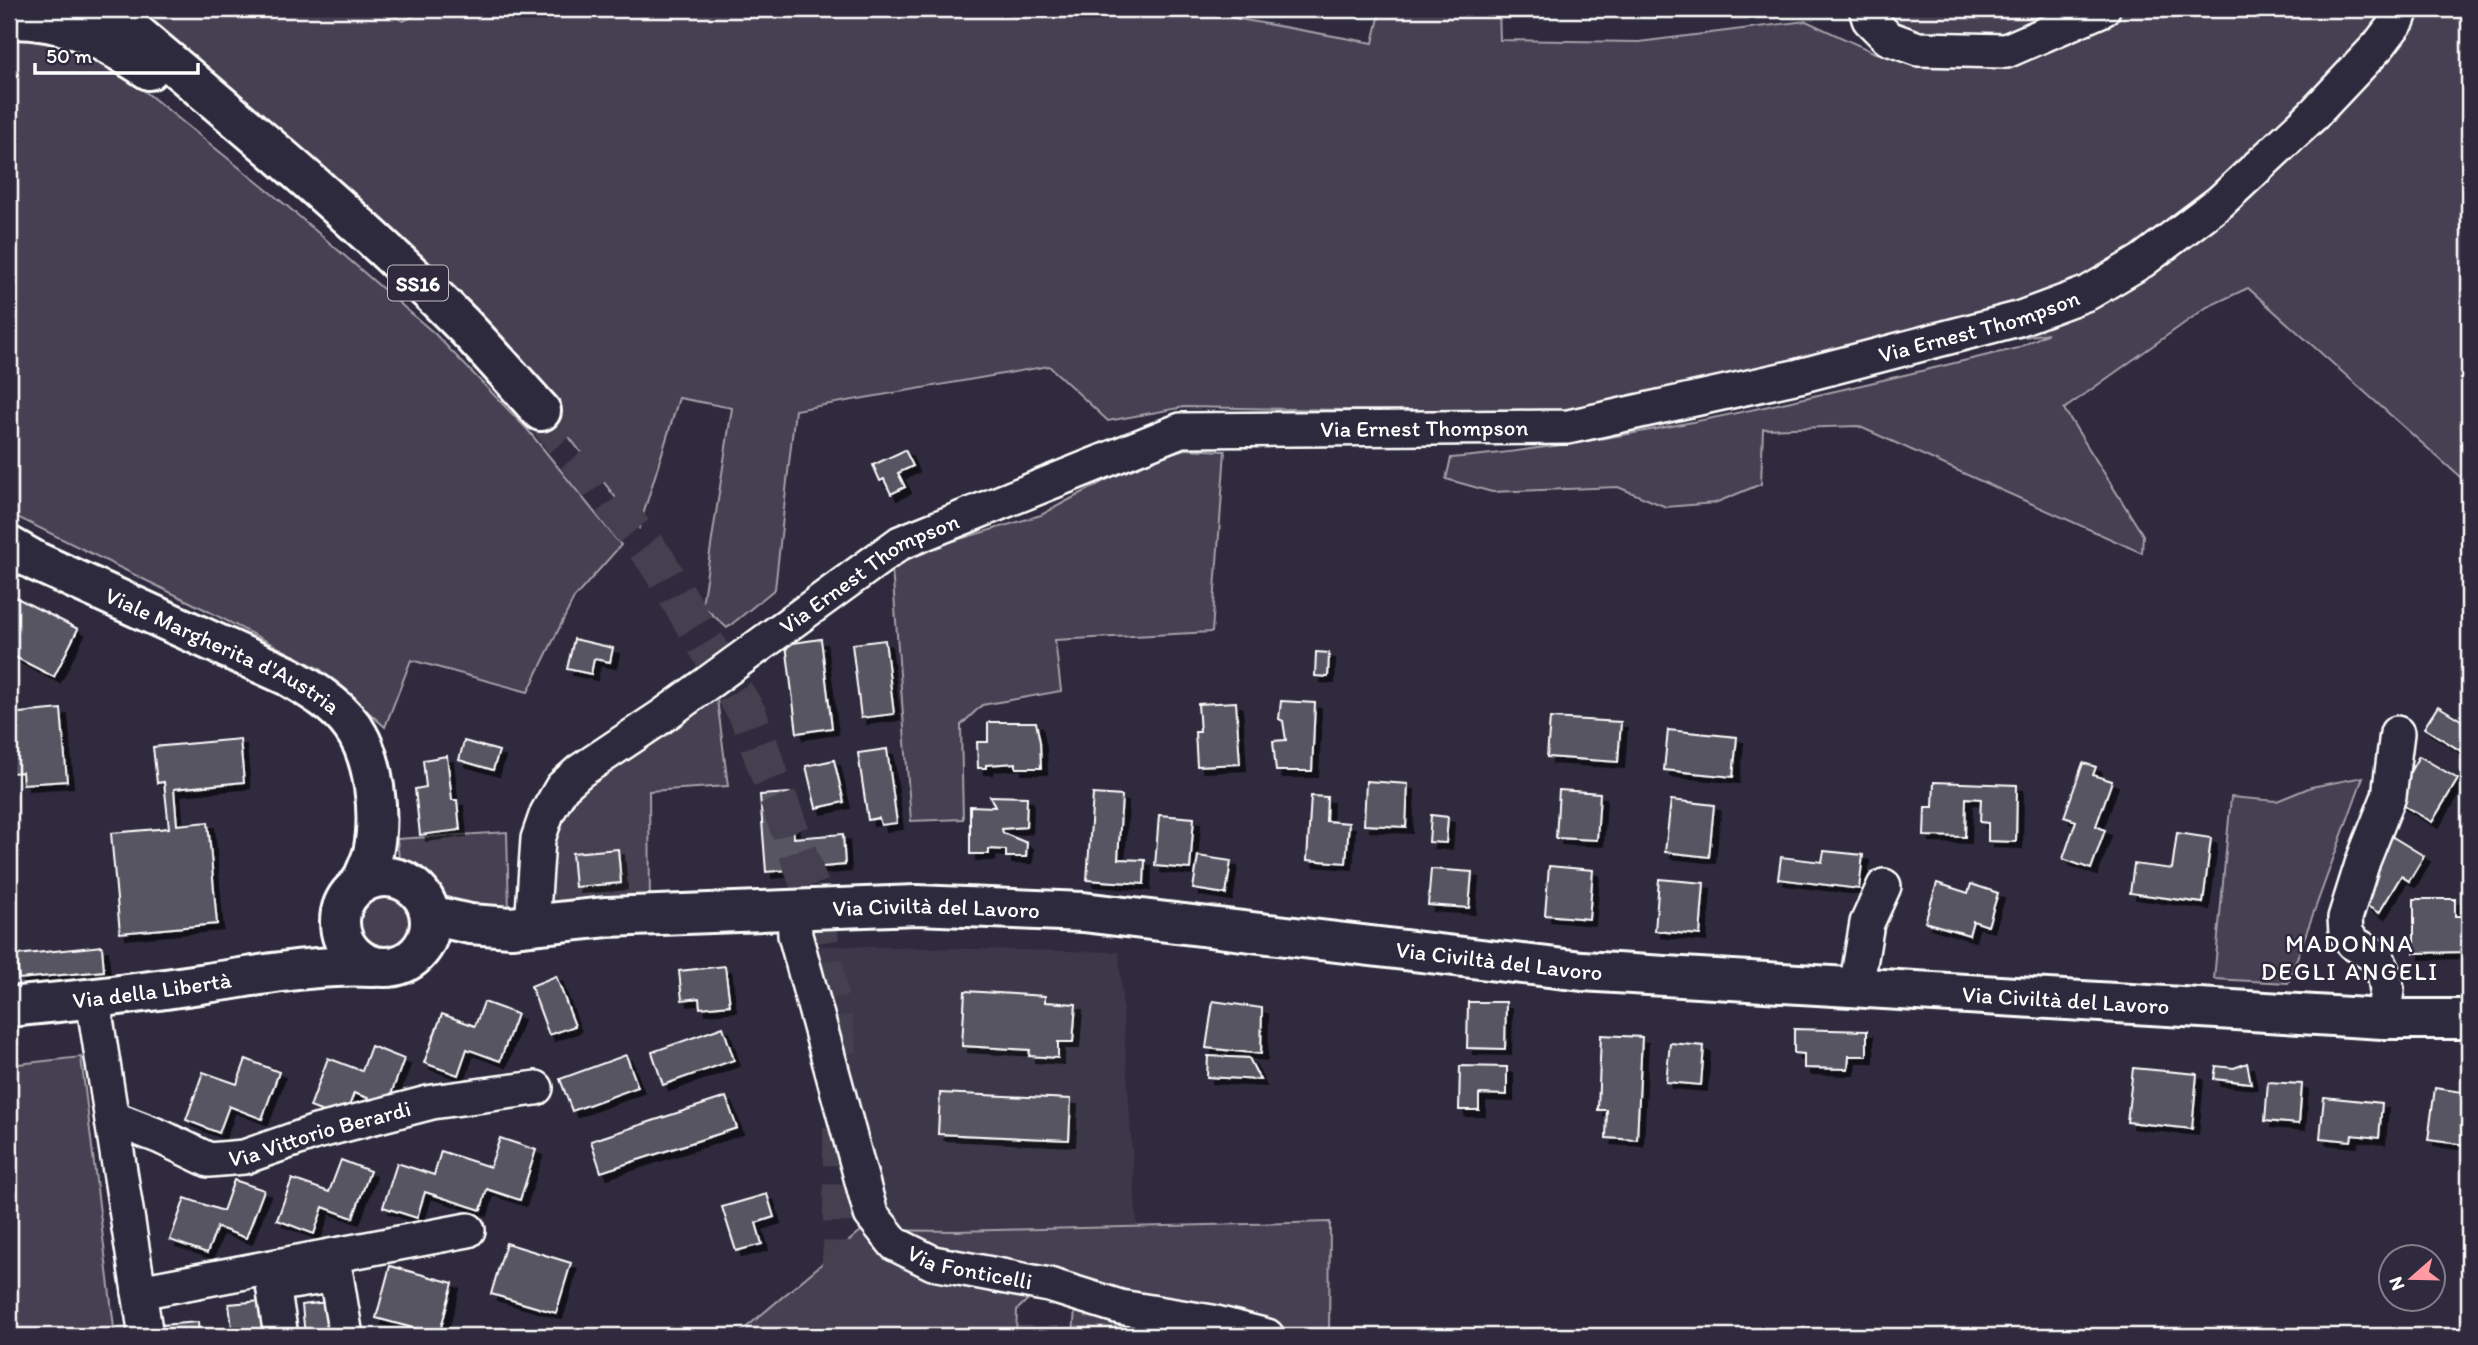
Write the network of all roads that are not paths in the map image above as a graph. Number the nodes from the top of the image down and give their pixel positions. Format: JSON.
{"nodes":[{"id":1,"x":107,"y":9,"type":"edge"},
{"id":2,"x":1866,"y":9,"type":"edge"},
{"id":3,"x":2103,"y":9,"type":"edge"},
{"id":4,"x":2402,"y":9,"type":"edge"},
{"id":5,"x":9,"y":19,"type":"edge"},
{"id":6,"x":287,"y":163,"type":"junction"},
{"id":7,"x":541,"y":411,"type":"tunnel mouth"},
{"id":8,"x":9,"y":546,"type":"edge"},
{"id":9,"x":2398,"y":733,"type":"dead end"},
{"id":10,"x":375,"y":807,"type":"junction"},
{"id":11,"x":404,"y":881,"type":"junction"},
{"id":12,"x":361,"y":883,"type":"junction"},
{"id":13,"x":1884,"y":886,"type":"dead end"},
{"id":14,"x":794,"y":910,"type":"junction"},
{"id":15,"x":430,"y":915,"type":"junction"},
{"id":16,"x":531,"y":926,"type":"junction"},
{"id":17,"x":341,"y":934,"type":"junction"},
{"id":18,"x":415,"y":957,"type":"junction"},
{"id":19,"x":373,"y":967,"type":"junction"},
{"id":20,"x":294,"y":970,"type":"junction"},
{"id":21,"x":1856,"y":988,"type":"junction"},
{"id":22,"x":93,"y":1000,"type":"junction"},
{"id":23,"x":9,"y":1007,"type":"edge"},
{"id":24,"x":2383,"y":1019,"type":"junction"},
{"id":25,"x":2469,"y":1019,"type":"edge"},
{"id":26,"x":536,"y":1088,"type":"dead end"},
{"id":27,"x":112,"y":1118,"type":"junction"},
{"id":28,"x":468,"y":1230,"type":"dead end"},
{"id":29,"x":139,"y":1292,"type":"junction"},
{"id":30,"x":146,"y":1336,"type":"edge"},
{"id":31,"x":281,"y":1336,"type":"edge"},
{"id":32,"x":345,"y":1336,"type":"edge"},
{"id":33,"x":1266,"y":1336,"type":"edge"}],
"edges":[{"from":1,"to":6,"type":"main road","number":"SS16"},
{"from":2,"to":3,"type":"street"},
{"from":4,"to":16,"type":"street","name":"Via Ernest Thompson"},
{"from":5,"to":6,"type":"main road"},
{"from":6,"to":7,"type":"main road","number":"SS16"},
{"from":8,"to":10,"type":"main road","name":"Viale Margherita d'Austria"},
{"from":9,"to":24,"type":"street"},
{"from":10,"to":11,"type":"main road","name":"Viale Margherita d'Austria"},
{"from":10,"to":12,"type":"main road","name":"Viale Margherita d'Austria"},
{"from":11,"to":12,"type":"main road"},
{"from":11,"to":15,"type":"main road"},
{"from":12,"to":17,"type":"main road"},
{"from":13,"to":21,"type":"street"},
{"from":14,"to":16,"type":"main road","name":"Via Civiltà del Lavoro"},
{"from":14,"to":21,"type":"main road","name":"Via Civiltà del Lavoro"},
{"from":14,"to":33,"type":"street","name":"Via Fonticelli"},
{"from":15,"to":16,"type":"main road","name":"Via Civiltà del Lavoro"},
{"from":15,"to":18,"type":"main road"},
{"from":16,"to":18,"type":"main road","name":"Via Civiltà del Lavoro"},
{"from":17,"to":19,"type":"main road"},
{"from":17,"to":20,"type":"main road","name":"Via della Libertà"},
{"from":18,"to":19,"type":"main road"},
{"from":19,"to":20,"type":"main road","name":"Via della Libertà"},
{"from":20,"to":22,"type":"main road","name":"Via della Libertà"},
{"from":21,"to":24,"type":"main road","name":"Via Civiltà del Lavoro"},
{"from":22,"to":23,"type":"main road","name":"Via della Libertà"},
{"from":22,"to":27,"type":"street"},
{"from":24,"to":25,"type":"main road","name":"Via Civiltà del Lavoro"},
{"from":26,"to":27,"type":"street","name":"Via Vittorio Berardi"},
{"from":27,"to":29,"type":"street"},
{"from":28,"to":29,"type":"street"},
{"from":29,"to":30,"type":"street"},
{"from":31,"to":32,"type":"street"}]}
